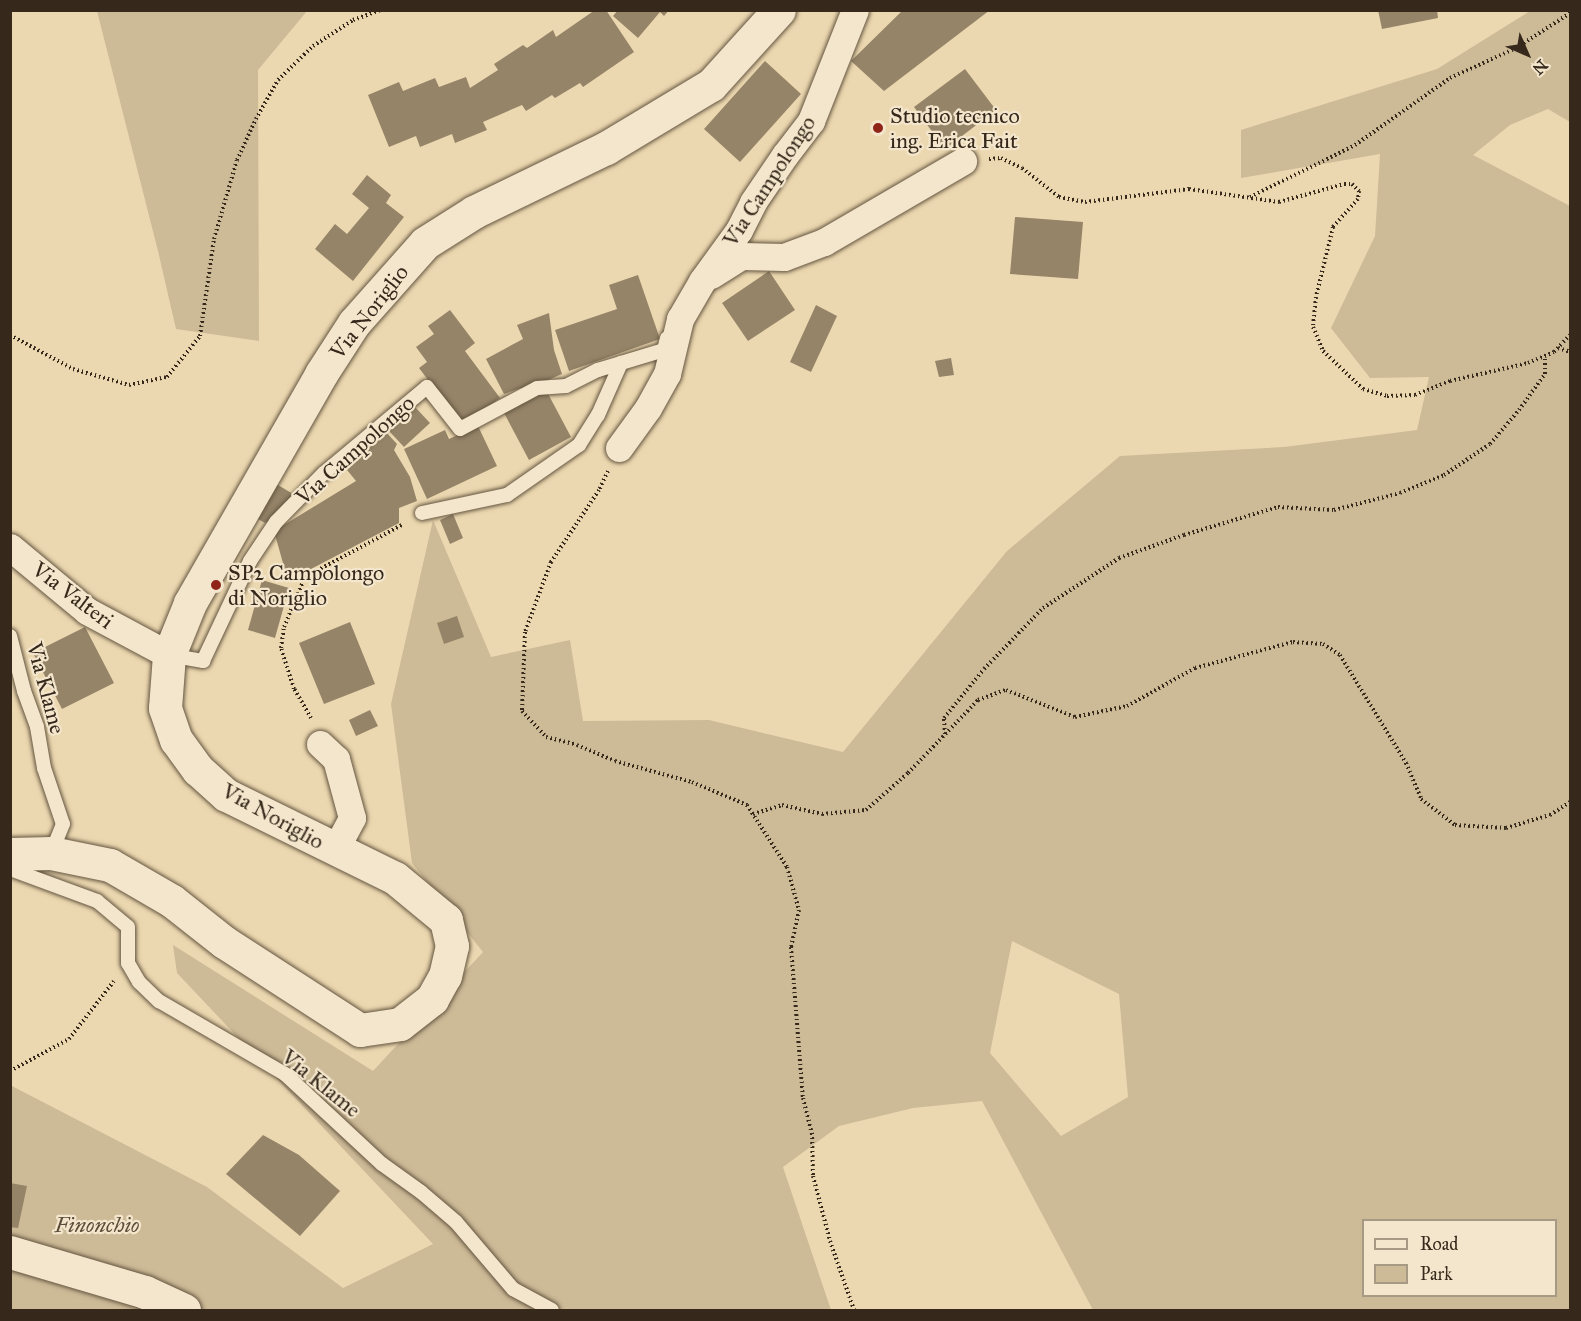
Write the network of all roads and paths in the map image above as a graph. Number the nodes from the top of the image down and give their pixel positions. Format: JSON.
{"nodes":[{"id":1,"x":380,"y":10,"type":"edge"},
{"id":2,"x":779,"y":10,"type":"edge"},
{"id":3,"x":855,"y":10,"type":"edge"},
{"id":4,"x":1570,"y":13,"type":"edge"},
{"id":5,"x":963,"y":161,"type":"joint"},
{"id":6,"x":1249,"y":198,"type":"junction"},
{"id":7,"x":702,"y":280,"type":"junction"},
{"id":8,"x":680,"y":320,"type":"junction"},
{"id":9,"x":10,"y":334,"type":"edge"},
{"id":10,"x":1570,"y":335,"type":"edge"},
{"id":11,"x":1558,"y":348,"type":"junction"},
{"id":12,"x":1570,"y":352,"type":"edge"},
{"id":13,"x":1545,"y":356,"type":"junction"},
{"id":14,"x":621,"y":363,"type":"junction"},
{"id":15,"x":619,"y":448,"type":"joint"},
{"id":16,"x":422,"y":513,"type":"joint"},
{"id":17,"x":10,"y":547,"type":"edge"},
{"id":18,"x":10,"y":636,"type":"edge"},
{"id":19,"x":169,"y":655,"type":"junction"},
{"id":20,"x":945,"y":735,"type":"junction"},
{"id":21,"x":320,"y":744,"type":"joint"},
{"id":22,"x":1570,"y":802,"type":"edge"},
{"id":23,"x":753,"y":814,"type":"junction"},
{"id":24,"x":335,"y":850,"type":"junction"},
{"id":25,"x":51,"y":853,"type":"junction"},
{"id":26,"x":10,"y":854,"type":"edge"},
{"id":27,"x":10,"y":869,"type":"edge"},
{"id":28,"x":128,"y":963,"type":"junction"},
{"id":29,"x":10,"y":1071,"type":"edge"},
{"id":30,"x":10,"y":1252,"type":"edge"},
{"id":31,"x":184,"y":1311,"type":"edge"},
{"id":32,"x":552,"y":1311,"type":"edge"},
{"id":33,"x":854,"y":1311,"type":"edge"}],
"edges":[{"from":1,"to":9,"type":"path"},
{"from":2,"to":19,"type":"main road","name":"Via Noriglio"},
{"from":3,"to":7,"type":"street","name":"Via Campolongo"},
{"from":4,"to":6,"type":"path"},
{"from":5,"to":6,"type":"path"},
{"from":5,"to":7,"type":"street","name":"Via Campolongo"},
{"from":6,"to":13,"type":"path"},
{"from":7,"to":8,"type":"street","name":"Via Campolongo"},
{"from":8,"to":14,"type":"lane","name":"Via Campolongo"},
{"from":8,"to":15,"type":"street","name":"Via Campolongo"},
{"from":10,"to":11,"type":"path"},
{"from":11,"to":12,"type":"path"},
{"from":11,"to":13,"type":"path"},
{"from":13,"to":20,"type":"path"},
{"from":14,"to":16,"type":"lane"},
{"from":14,"to":19,"type":"lane","name":"Via Campolongo"},
{"from":15,"to":23,"type":"path"},
{"from":16,"to":21,"type":"path"},
{"from":17,"to":19,"type":"street","name":"Via Valteri"},
{"from":18,"to":25,"type":"lane","name":"Via Klame"},
{"from":19,"to":24,"type":"main road","name":"Via Noriglio"},
{"from":20,"to":22,"type":"path"},
{"from":20,"to":23,"type":"path"},
{"from":21,"to":24,"type":"street"},
{"from":23,"to":33,"type":"path"},
{"from":24,"to":25,"type":"main road","name":"Via Noriglio"},
{"from":25,"to":26,"type":"main road","name":"Via Noriglio"},
{"from":27,"to":28,"type":"lane"},
{"from":28,"to":29,"type":"path"},
{"from":28,"to":32,"type":"lane","name":"Via Klame"},
{"from":30,"to":31,"type":"main road"}]}
